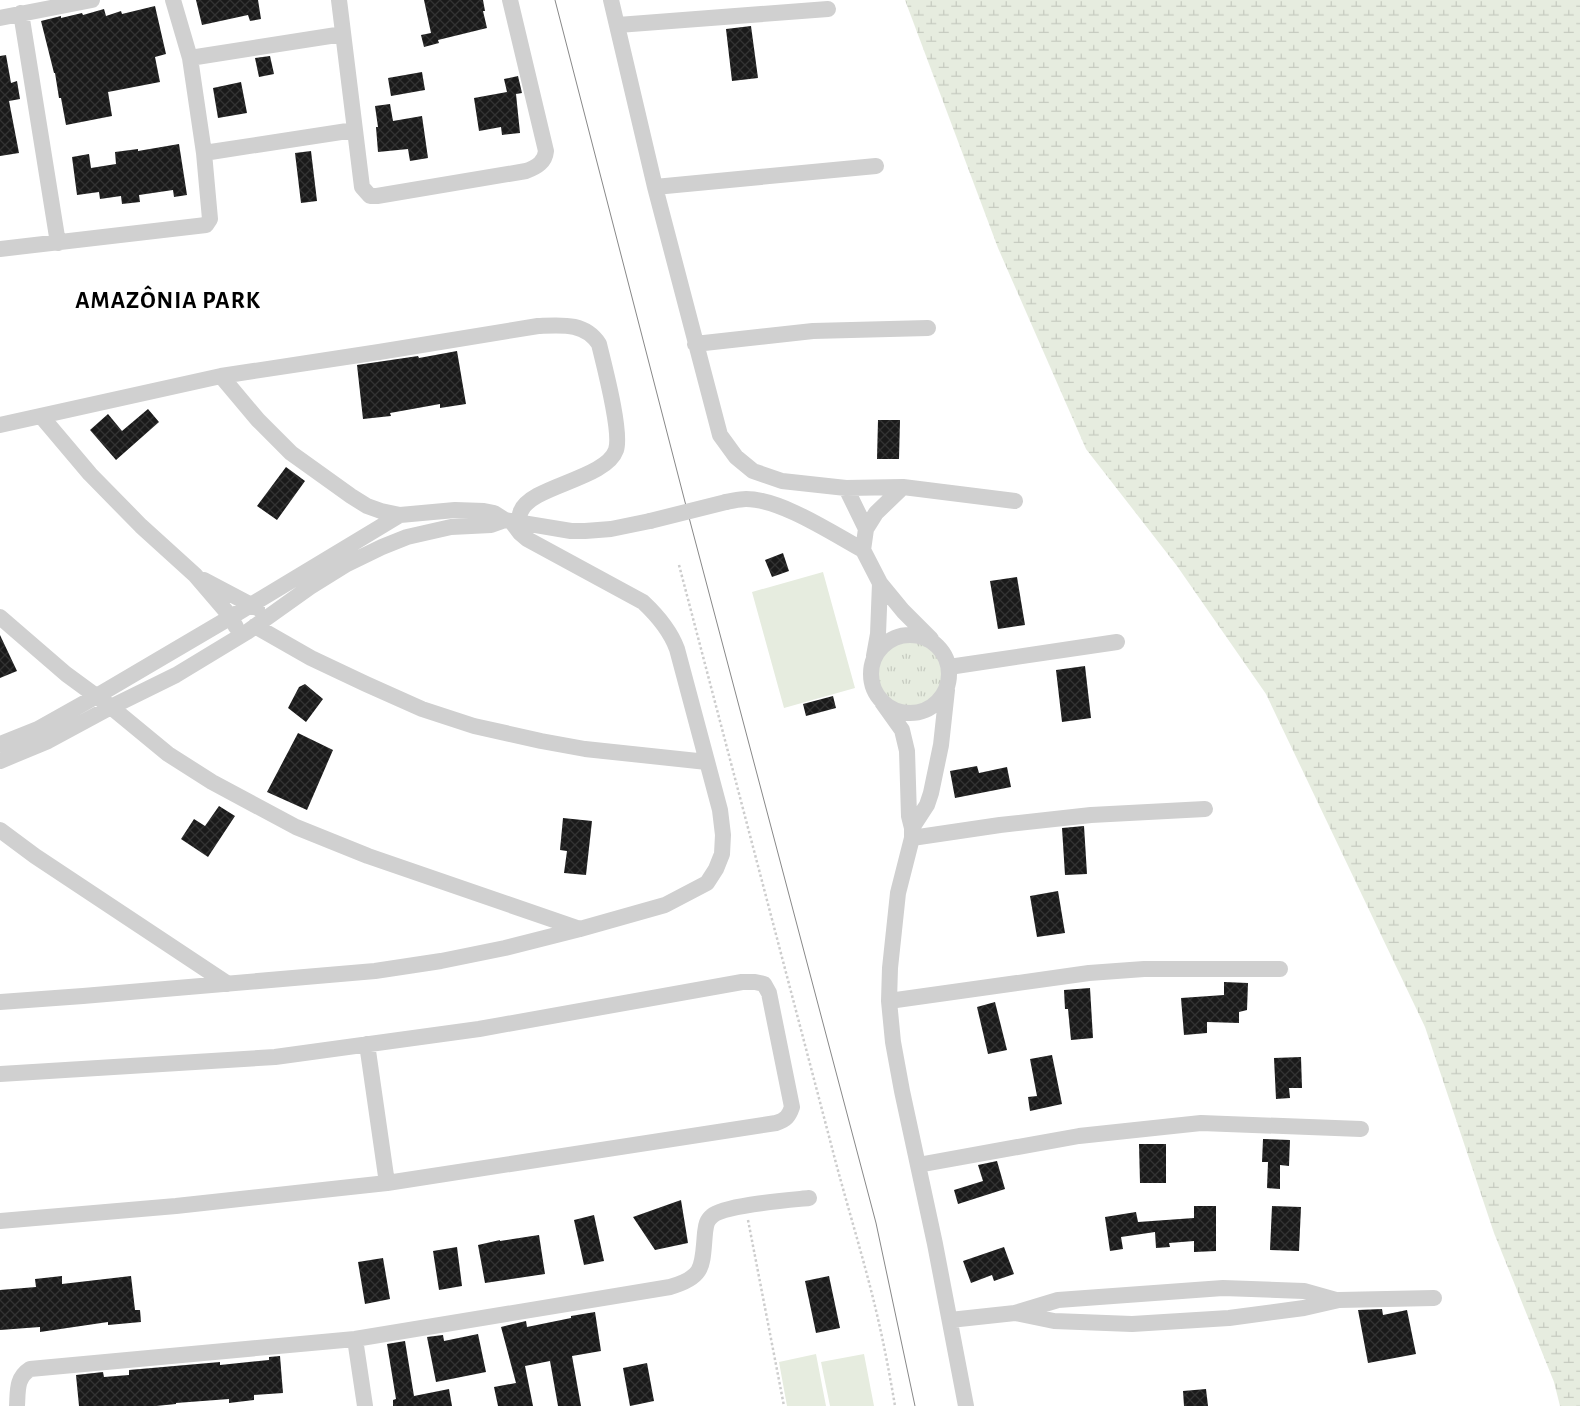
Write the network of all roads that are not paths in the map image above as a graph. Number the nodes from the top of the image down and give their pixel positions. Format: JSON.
{"nodes":[{"id":1,"x":92,"y":0,"type":"edge"},
{"id":2,"x":173,"y":0,"type":"edge"},
{"id":3,"x":339,"y":0,"type":"edge"},
{"id":4,"x":510,"y":0,"type":"edge"},
{"id":5,"x":611,"y":0,"type":"edge"},
{"id":6,"x":828,"y":9,"type":"dead end"},
{"id":7,"x":21,"y":14,"type":"junction"},
{"id":8,"x":0,"y":18,"type":"edge"},
{"id":9,"x":618,"y":26,"type":"junction"},
{"id":10,"x":343,"y":34,"type":"junction"},
{"id":11,"x":190,"y":58,"type":"junction"},
{"id":12,"x":354,"y":130,"type":"junction"},
{"id":13,"x":204,"y":153,"type":"junction"},
{"id":14,"x":876,"y":166,"type":"dead end"},
{"id":15,"x":655,"y":187,"type":"junction"},
{"id":16,"x":58,"y":243,"type":"junction"},
{"id":17,"x":0,"y":249,"type":"edge"},
{"id":18,"x":928,"y":328,"type":"dead end"},
{"id":19,"x":695,"y":344,"type":"junction"},
{"id":20,"x":222,"y":376,"type":"junction"},
{"id":21,"x":41,"y":416,"type":"junction"},
{"id":22,"x":0,"y":425,"type":"edge"},
{"id":23,"x":903,"y":487,"type":"junction"},
{"id":24,"x":846,"y":488,"type":"junction"},
{"id":25,"x":1015,"y":501,"type":"dead end"},
{"id":26,"x":400,"y":515,"type":"junction"},
{"id":27,"x":512,"y":521,"type":"junction"},
{"id":28,"x":866,"y":529,"type":"junction"},
{"id":29,"x":863,"y":550,"type":"junction"},
{"id":30,"x":195,"y":575,"type":"junction"},
{"id":31,"x":880,"y":583,"type":"junction"},
{"id":32,"x":250,"y":605,"type":"junction"},
{"id":33,"x":0,"y":617,"type":"edge"},
{"id":34,"x":231,"y":617,"type":"junction"},
{"id":35,"x":255,"y":626,"type":"junction"},
{"id":36,"x":934,"y":642,"type":"junction"},
{"id":37,"x":1117,"y":642,"type":"dead end"},
{"id":38,"x":872,"y":664,"type":"junction"},
{"id":39,"x":949,"y":667,"type":"junction"},
{"id":40,"x":948,"y":688,"type":"junction"},
{"id":41,"x":95,"y":697,"type":"junction"},
{"id":42,"x":882,"y":702,"type":"junction"},
{"id":43,"x":110,"y":707,"type":"junction"},
{"id":44,"x":0,"y":744,"type":"edge"},
{"id":45,"x":0,"y":760,"type":"edge"},
{"id":46,"x":707,"y":762,"type":"junction"},
{"id":47,"x":1205,"y":809,"type":"dead end"},
{"id":48,"x":0,"y":830,"type":"edge"},
{"id":49,"x":912,"y":833,"type":"junction"},
{"id":50,"x":580,"y":929,"type":"junction"},
{"id":51,"x":1280,"y":969,"type":"dead end"},
{"id":52,"x":228,"y":984,"type":"junction"},
{"id":53,"x":889,"y":1001,"type":"junction"},
{"id":54,"x":0,"y":1002,"type":"edge"},
{"id":55,"x":368,"y":1044,"type":"junction"},
{"id":56,"x":0,"y":1074,"type":"edge"},
{"id":57,"x":1361,"y":1129,"type":"dead end"},
{"id":58,"x":918,"y":1165,"type":"junction"},
{"id":59,"x":386,"y":1183,"type":"junction"},
{"id":60,"x":809,"y":1198,"type":"dead end"},
{"id":61,"x":0,"y":1222,"type":"edge"},
{"id":62,"x":1434,"y":1298,"type":"dead end"},
{"id":63,"x":1339,"y":1300,"type":"junction"},
{"id":64,"x":1014,"y":1313,"type":"junction"},
{"id":65,"x":950,"y":1320,"type":"junction"},
{"id":66,"x":355,"y":1339,"type":"junction"},
{"id":67,"x":17,"y":1406,"type":"edge"},
{"id":68,"x":365,"y":1406,"type":"edge"},
{"id":69,"x":966,"y":1406,"type":"edge"}],
"edges":[{"from":1,"to":7,"type":"street"},
{"from":2,"to":11,"type":"street"},
{"from":3,"to":10,"type":"street"},
{"from":4,"to":12,"type":"street"},
{"from":5,"to":9,"type":"street"},
{"from":6,"to":9,"type":"street"},
{"from":7,"to":8,"type":"street"},
{"from":7,"to":16,"type":"street"},
{"from":9,"to":15,"type":"street"},
{"from":10,"to":11,"type":"street"},
{"from":10,"to":12,"type":"street"},
{"from":11,"to":13,"type":"street"},
{"from":12,"to":13,"type":"street"},
{"from":13,"to":16,"type":"street"},
{"from":14,"to":15,"type":"street"},
{"from":15,"to":19,"type":"street"},
{"from":16,"to":17,"type":"street"},
{"from":18,"to":19,"type":"street"},
{"from":19,"to":24,"type":"street"},
{"from":20,"to":21,"type":"street"},
{"from":20,"to":26,"type":"street"},
{"from":20,"to":27,"type":"street"},
{"from":21,"to":22,"type":"street"},
{"from":21,"to":30,"type":"street"},
{"from":23,"to":24,"type":"street"},
{"from":23,"to":25,"type":"street"},
{"from":23,"to":28,"type":"street"},
{"from":24,"to":28,"type":"street"},
{"from":26,"to":27,"type":"street"},
{"from":26,"to":32,"type":"street"},
{"from":27,"to":29,"type":"street","bridge":true},
{"from":27,"to":35,"type":"street"},
{"from":27,"to":46,"type":"street"},
{"from":28,"to":29,"type":"street"},
{"from":29,"to":31,"type":"street"},
{"from":30,"to":32,"type":"street"},
{"from":30,"to":34,"type":"street"},
{"from":31,"to":36,"type":"street"},
{"from":31,"to":38,"type":"street"},
{"from":32,"to":34,"type":"street"},
{"from":32,"to":35,"type":"street"},
{"from":33,"to":41,"type":"street"},
{"from":34,"to":35,"type":"street"},
{"from":34,"to":41,"type":"street"},
{"from":35,"to":43,"type":"street"},
{"from":35,"to":46,"type":"street"},
{"from":36,"to":38,"type":"street"},
{"from":36,"to":39,"type":"street"},
{"from":37,"to":39,"type":"street"},
{"from":38,"to":42,"type":"street"},
{"from":39,"to":40,"type":"street"},
{"from":40,"to":42,"type":"street"},
{"from":40,"to":49,"type":"street"},
{"from":41,"to":43,"type":"street"},
{"from":41,"to":44,"type":"street"},
{"from":42,"to":49,"type":"street"},
{"from":43,"to":45,"type":"street"},
{"from":43,"to":50,"type":"street"},
{"from":46,"to":50,"type":"street"},
{"from":47,"to":49,"type":"street"},
{"from":48,"to":52,"type":"street"},
{"from":49,"to":53,"type":"street"},
{"from":50,"to":52,"type":"street"},
{"from":51,"to":53,"type":"street"},
{"from":52,"to":54,"type":"street"},
{"from":53,"to":58,"type":"street"},
{"from":55,"to":56,"type":"street"},
{"from":55,"to":59,"type":"street"},
{"from":55,"to":59,"type":"street"},
{"from":57,"to":58,"type":"street"},
{"from":58,"to":65,"type":"street"},
{"from":59,"to":61,"type":"street"},
{"from":60,"to":66,"type":"street"},
{"from":62,"to":63,"type":"street"},
{"from":63,"to":64,"type":"street"},
{"from":63,"to":64,"type":"street"},
{"from":64,"to":65,"type":"street"},
{"from":65,"to":69,"type":"street"},
{"from":66,"to":67,"type":"street"},
{"from":66,"to":68,"type":"street"}]}
